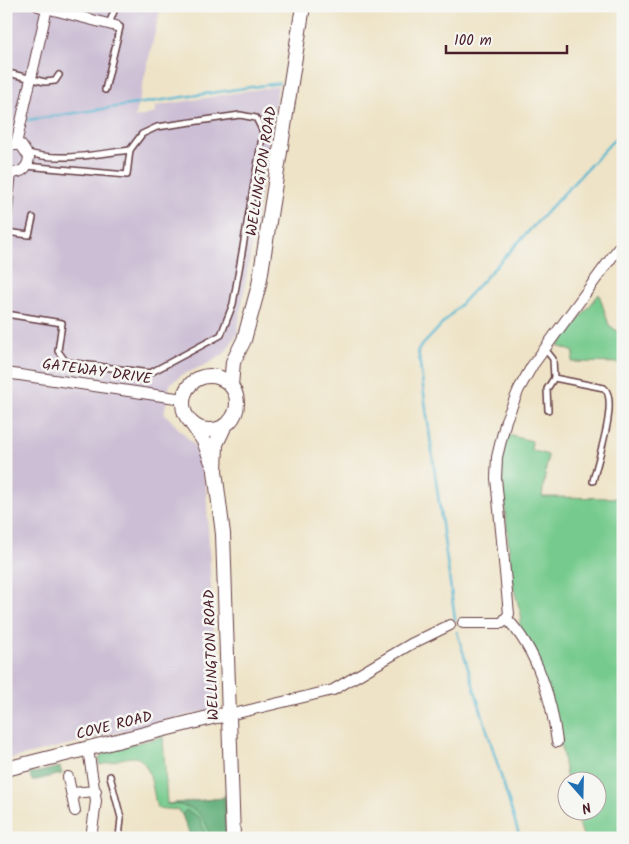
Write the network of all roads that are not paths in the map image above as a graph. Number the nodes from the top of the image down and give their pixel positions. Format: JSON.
{"nodes":[{"id":1,"x":116,"y":6,"type":"edge"},
{"id":2,"x":303,"y":6,"type":"edge"},
{"id":3,"x":44,"y":7,"type":"edge"},
{"id":4,"x":112,"y":25,"type":"junction"},
{"id":5,"x":8,"y":73,"type":"dead end"},
{"id":6,"x":59,"y":75,"type":"dead end"},
{"id":7,"x":29,"y":78,"type":"junction"},
{"id":8,"x":105,"y":90,"type":"dead end"},
{"id":9,"x":11,"y":146,"type":"edge"},
{"id":10,"x":130,"y":150,"type":"junction"},
{"id":11,"x":28,"y":152,"type":"junction"},
{"id":12,"x":26,"y":166,"type":"junction"},
{"id":13,"x":9,"y":171,"type":"edge"},
{"id":14,"x":33,"y":218,"type":"dead end"},
{"id":15,"x":6,"y":219,"type":"edge"},
{"id":16,"x":6,"y":232,"type":"edge"},
{"id":17,"x":623,"y":242,"type":"edge"},
{"id":18,"x":6,"y":314,"type":"edge"},
{"id":19,"x":244,"y":340,"type":"junction"},
{"id":20,"x":545,"y":348,"type":"junction"},
{"id":21,"x":6,"y":373,"type":"edge"},
{"id":22,"x":212,"y":376,"type":"junction"},
{"id":23,"x":554,"y":378,"type":"junction"},
{"id":24,"x":231,"y":386,"type":"junction"},
{"id":25,"x":183,"y":399,"type":"junction"},
{"id":26,"x":548,"y":410,"type":"dead end"},
{"id":27,"x":191,"y":422,"type":"junction"},
{"id":28,"x":225,"y":425,"type":"junction"},
{"id":29,"x":215,"y":471,"type":"junction"},
{"id":30,"x":593,"y":480,"type":"dead end"},
{"id":31,"x":508,"y":618,"type":"junction"},
{"id":32,"x":463,"y":623,"type":"dead end"},
{"id":33,"x":450,"y":625,"type":"dead end"},
{"id":34,"x":229,"y":715,"type":"junction"},
{"id":35,"x":557,"y":742,"type":"dead end"},
{"id":36,"x":88,"y":749,"type":"junction"},
{"id":37,"x":6,"y":769,"type":"edge"},
{"id":38,"x":110,"y":776,"type":"dead end"},
{"id":39,"x":68,"y":777,"type":"dead end"},
{"id":40,"x":96,"y":791,"type":"junction"},
{"id":41,"x":72,"y":793,"type":"junction"},
{"id":42,"x":76,"y":811,"type":"dead end"},
{"id":43,"x":92,"y":837,"type":"edge"},
{"id":44,"x":119,"y":838,"type":"edge"},
{"id":45,"x":233,"y":838,"type":"edge"}],
"edges":[{"from":1,"to":4,"type":"lane"},
{"from":2,"to":19,"type":"street","name":"WELLINGTON ROAD"},
{"from":3,"to":4,"type":"street"},
{"from":3,"to":7,"type":"street"},
{"from":4,"to":8,"type":"lane"},
{"from":5,"to":7,"type":"lane"},
{"from":6,"to":7,"type":"lane"},
{"from":7,"to":9,"type":"street"},
{"from":9,"to":11,"type":"street"},
{"from":10,"to":11,"type":"lane"},
{"from":10,"to":12,"type":"lane"},
{"from":10,"to":18,"type":"lane"},
{"from":11,"to":12,"type":"street"},
{"from":12,"to":13,"type":"street"},
{"from":13,"to":15,"type":"street"},
{"from":14,"to":16,"type":"lane"},
{"from":17,"to":20,"type":"street"},
{"from":19,"to":22,"type":"street","name":"WELLINGTON ROAD"},
{"from":19,"to":24,"type":"street","name":"WELLINGTON ROAD"},
{"from":20,"to":23,"type":"lane"},
{"from":20,"to":31,"type":"street"},
{"from":21,"to":25,"type":"street","name":"GATEWAY DRIVE"},
{"from":22,"to":24,"type":"street"},
{"from":22,"to":25,"type":"street"},
{"from":23,"to":26,"type":"lane"},
{"from":23,"to":30,"type":"lane"},
{"from":24,"to":28,"type":"street"},
{"from":25,"to":27,"type":"street"},
{"from":27,"to":28,"type":"street"},
{"from":27,"to":29,"type":"street","name":"WELLINGTON ROAD"},
{"from":28,"to":29,"type":"street","name":"WELLINGTON ROAD"},
{"from":29,"to":34,"type":"street","name":"WELLINGTON ROAD"},
{"from":31,"to":32,"type":"street"},
{"from":31,"to":35,"type":"street"},
{"from":33,"to":34,"type":"street"},
{"from":34,"to":36,"type":"street","name":"COVE ROAD"},
{"from":34,"to":45,"type":"street","name":"WELLINGTON ROAD"},
{"from":36,"to":37,"type":"street","name":"COVE ROAD"},
{"from":36,"to":40,"type":"street"},
{"from":38,"to":44,"type":"lane"},
{"from":39,"to":41,"type":"street"},
{"from":40,"to":41,"type":"street"},
{"from":40,"to":43,"type":"street"},
{"from":41,"to":42,"type":"street"}]}
